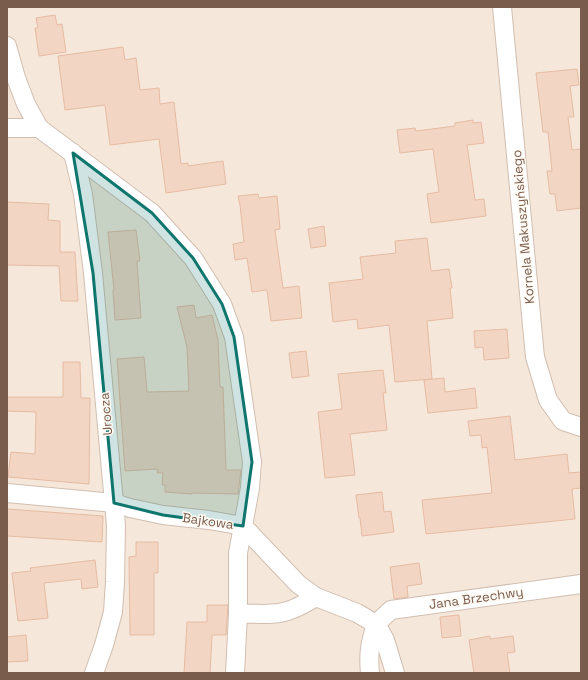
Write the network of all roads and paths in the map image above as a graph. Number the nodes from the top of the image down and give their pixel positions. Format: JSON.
{"nodes":[{"id":1,"x":502,"y":7,"type":"edge"},
{"id":2,"x":7,"y":46,"type":"edge"},
{"id":3,"x":7,"y":128,"type":"edge"},
{"id":4,"x":39,"y":128,"type":"junction"},
{"id":5,"x":74,"y":153,"type":"junction"},
{"id":6,"x":581,"y":427,"type":"edge"},
{"id":7,"x":7,"y":493,"type":"edge"},
{"id":8,"x":114,"y":503,"type":"junction"},
{"id":9,"x":243,"y":526,"type":"junction"},
{"id":10,"x":581,"y":584,"type":"edge"},
{"id":11,"x":316,"y":597,"type":"junction"},
{"id":12,"x":238,"y":614,"type":"junction"},
{"id":13,"x":376,"y":624,"type":"junction"},
{"id":14,"x":94,"y":673,"type":"edge"},
{"id":15,"x":235,"y":673,"type":"edge"},
{"id":16,"x":370,"y":673,"type":"edge"},
{"id":17,"x":395,"y":673,"type":"edge"}],
"edges":[{"from":1,"to":6,"type":"street","name":"Kornela Makuszyńskiego"},
{"from":2,"to":4,"type":"street"},
{"from":3,"to":4,"type":"street"},
{"from":4,"to":5,"type":"street"},
{"from":5,"to":8,"type":"street","name":"Urocza"},
{"from":5,"to":9,"type":"street"},
{"from":7,"to":8,"type":"street","name":"Bajkowa"},
{"from":8,"to":9,"type":"street","name":"Bajkowa"},
{"from":8,"to":14,"type":"street","name":"Urocza"},
{"from":9,"to":11,"type":"street","name":"Bajkowa"},
{"from":9,"to":12,"type":"street"},
{"from":10,"to":13,"type":"street","name":"Jana Brzechwy"},
{"from":11,"to":12,"type":"street"},
{"from":11,"to":13,"type":"street","name":"Bajkowa"},
{"from":12,"to":15,"type":"street"},
{"from":13,"to":16,"type":"street"},
{"from":13,"to":17,"type":"street"}]}
